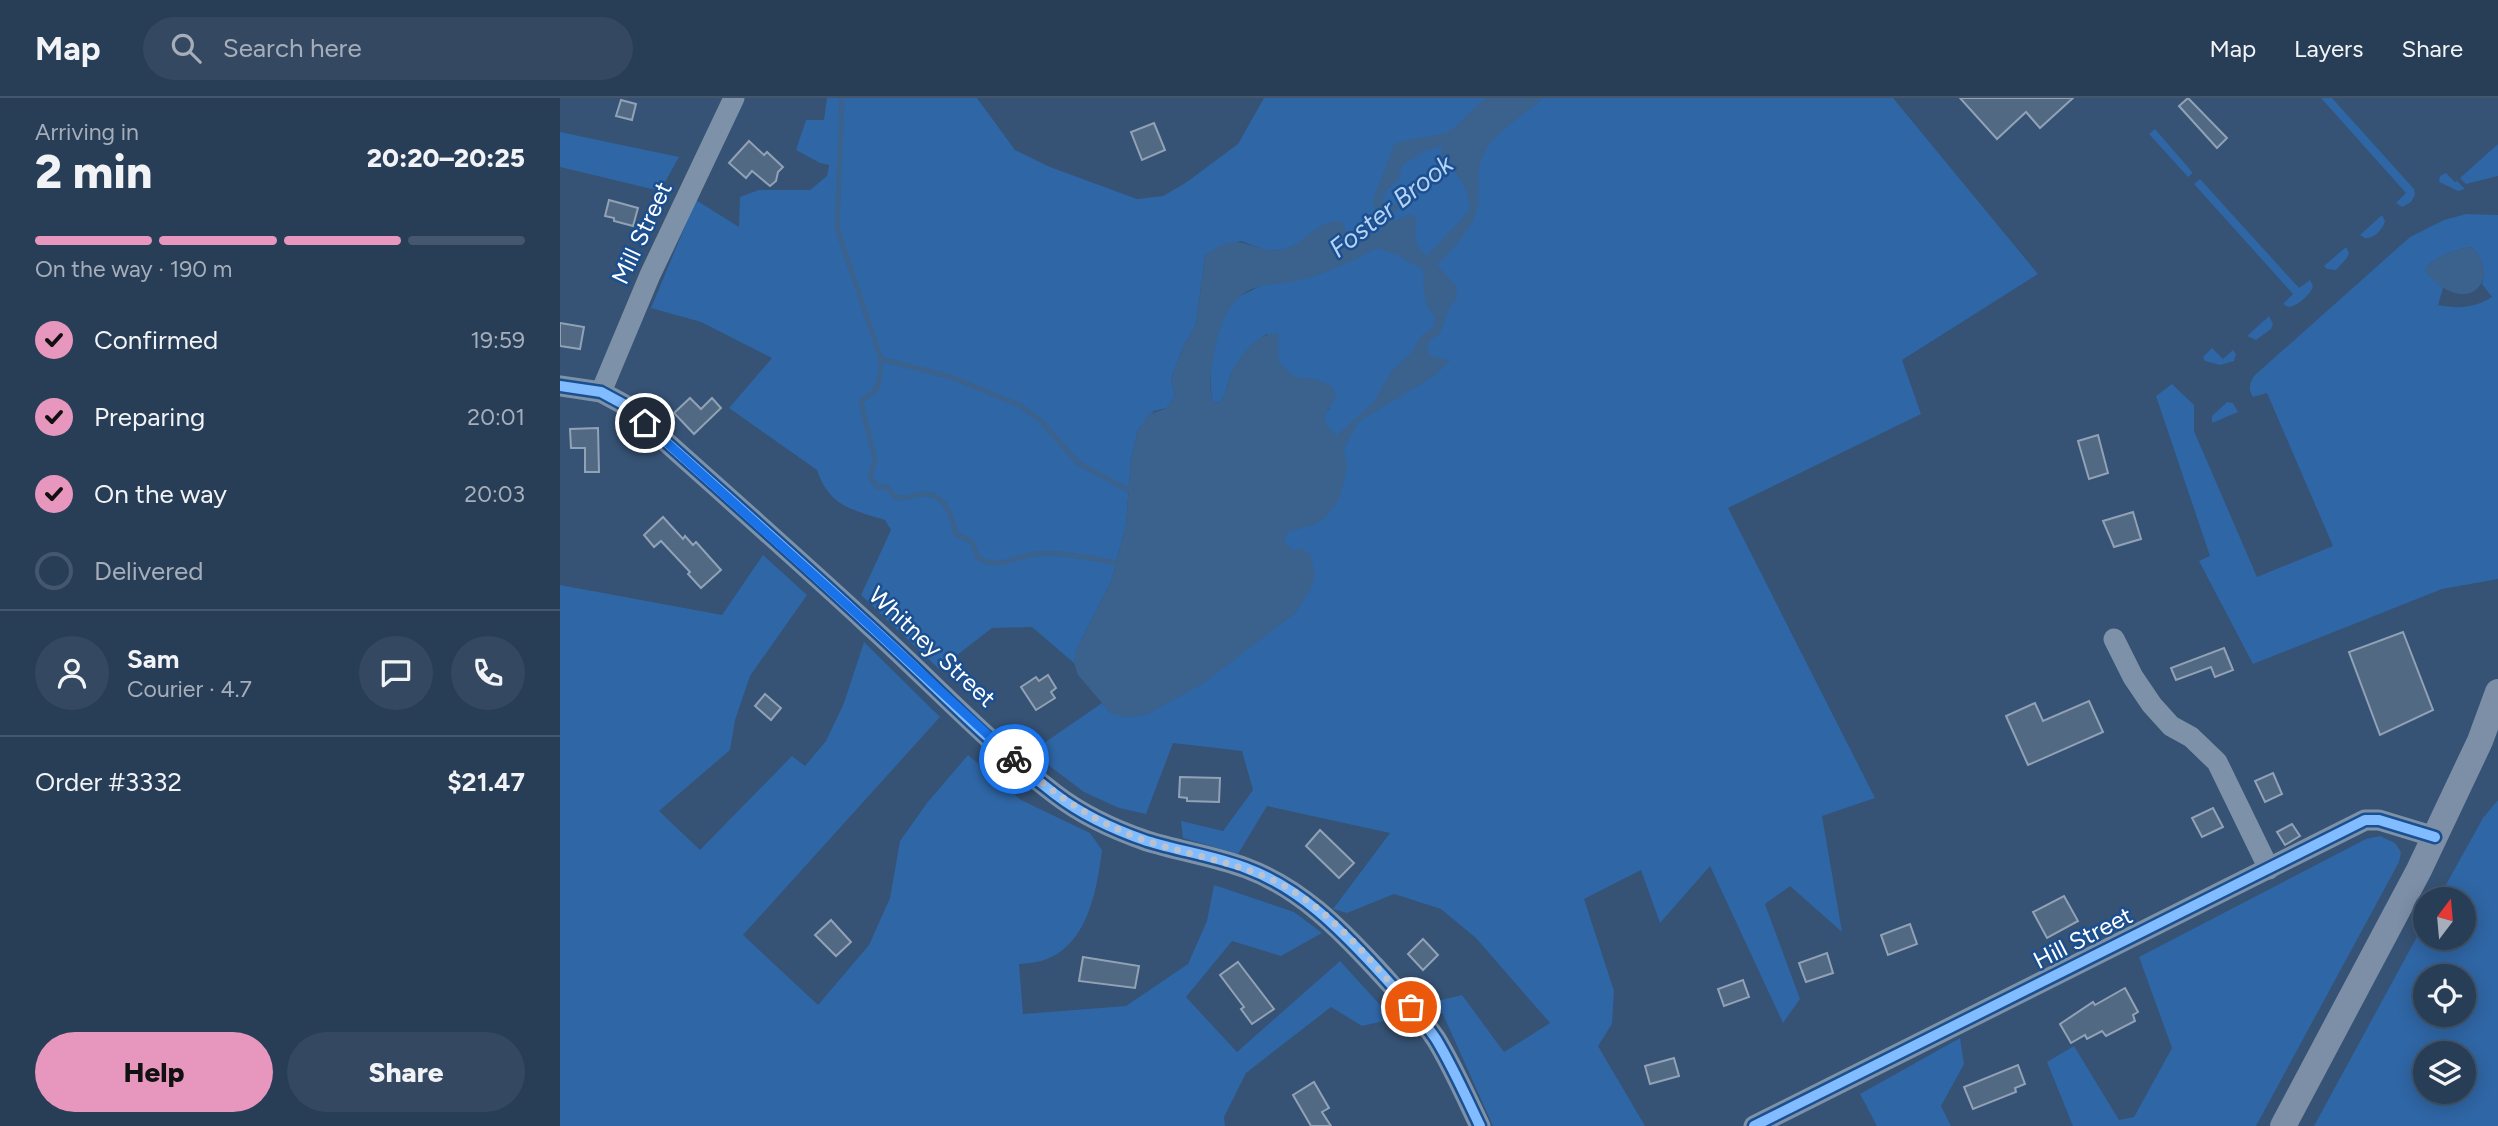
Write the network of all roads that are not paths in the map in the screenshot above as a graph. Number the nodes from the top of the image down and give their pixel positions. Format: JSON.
{"nodes":[{"id":1,"x":734,"y":98,"type":"edge"},
{"id":2,"x":560,"y":386,"type":"edge"},
{"id":3,"x":601,"y":391,"type":"junction"},
{"id":4,"x":2114,"y":639,"type":"dead end"},
{"id":5,"x":2498,"y":692,"type":"edge"},
{"id":6,"x":2435,"y":837,"type":"junction"},
{"id":7,"x":2269,"y":869,"type":"junction"},
{"id":8,"x":1480,"y":1126,"type":"edge"},
{"id":9,"x":1754,"y":1126,"type":"edge"},
{"id":10,"x":2283,"y":1126,"type":"edge"}],
"edges":[{"from":1,"to":3,"type":"street","name":"Mill Street"},
{"from":2,"to":3,"type":"street","name":"Whitney Street"},
{"from":3,"to":8,"type":"street","name":"Whitney Street"},
{"from":4,"to":7,"type":"street"},
{"from":5,"to":6,"type":"main road"},
{"from":6,"to":7,"type":"street","name":"Hill Street"},
{"from":6,"to":10,"type":"main road"},
{"from":7,"to":9,"type":"street","name":"Hill Street"}]}
